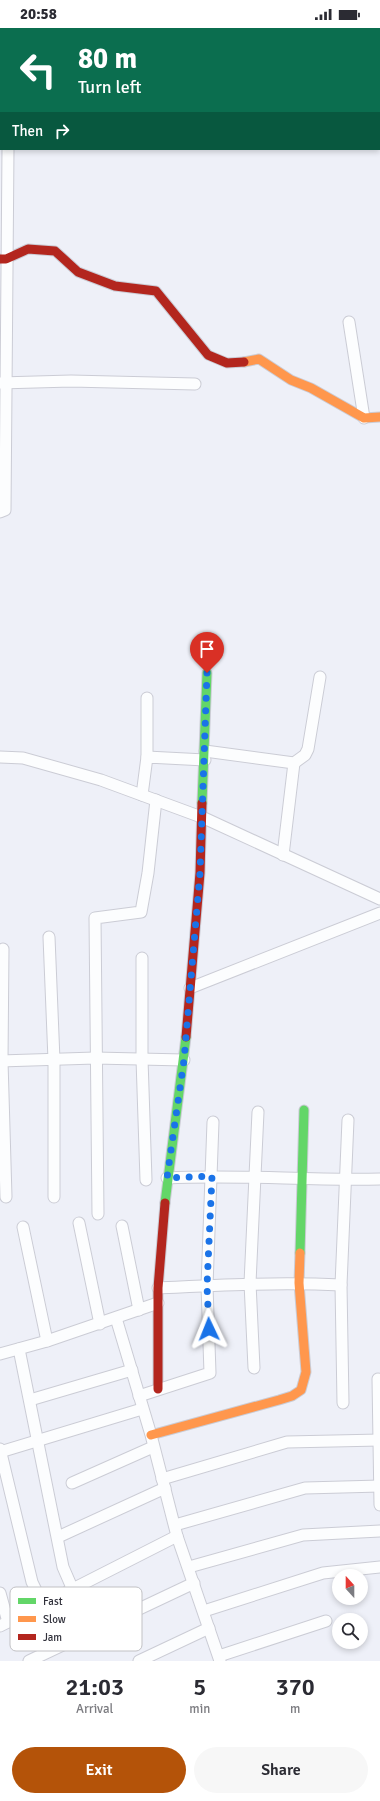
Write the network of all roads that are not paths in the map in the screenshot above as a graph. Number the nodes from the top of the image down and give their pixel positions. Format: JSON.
{"nodes":[{"id":1,"x":8,"y":150,"type":"edge"},
{"id":2,"x":3,"y":259,"type":"edge"},
{"id":3,"x":349,"y":322,"type":"dead end"},
{"id":4,"x":3,"y":383,"type":"edge"},
{"id":5,"x":195,"y":384,"type":"dead end"},
{"id":6,"x":364,"y":418,"type":"junction"},
{"id":7,"x":380,"y":418,"type":"edge"},
{"id":8,"x":0,"y":512,"type":"edge"},
{"id":9,"x":207,"y":673,"type":"dead end"},
{"id":10,"x":320,"y":677,"type":"dead end"},
{"id":11,"x":147,"y":698,"type":"dead end"},
{"id":12,"x":205,"y":755,"type":"junction"},
{"id":13,"x":0,"y":757,"type":"edge"},
{"id":14,"x":147,"y":757,"type":"junction"},
{"id":15,"x":294,"y":764,"type":"junction"},
{"id":16,"x":142,"y":795,"type":"junction"},
{"id":17,"x":156,"y":800,"type":"junction"},
{"id":18,"x":204,"y":818,"type":"junction"},
{"id":19,"x":283,"y":855,"type":"junction"},
{"id":20,"x":380,"y":899,"type":"edge"},
{"id":21,"x":380,"y":913,"type":"edge"},
{"id":22,"x":49,"y":936,"type":"dead end"},
{"id":23,"x":3,"y":949,"type":"dead end"},
{"id":24,"x":142,"y":958,"type":"dead end"},
{"id":25,"x":190,"y":988,"type":"junction"},
{"id":26,"x":95,"y":1058,"type":"junction"},
{"id":27,"x":142,"y":1059,"type":"junction"},
{"id":28,"x":54,"y":1060,"type":"junction"},
{"id":29,"x":184,"y":1060,"type":"junction"},
{"id":30,"x":1,"y":1061,"type":"edge"},
{"id":31,"x":304,"y":1110,"type":"dead end"},
{"id":32,"x":258,"y":1112,"type":"dead end"},
{"id":33,"x":348,"y":1120,"type":"dead end"},
{"id":34,"x":213,"y":1122,"type":"dead end"},
{"id":35,"x":212,"y":1176,"type":"junction"},
{"id":36,"x":256,"y":1176,"type":"junction"},
{"id":37,"x":167,"y":1178,"type":"junction"},
{"id":38,"x":301,"y":1178,"type":"junction"},
{"id":39,"x":380,"y":1179,"type":"edge"},
{"id":40,"x":146,"y":1180,"type":"dead end"},
{"id":41,"x":345,"y":1180,"type":"junction"},
{"id":42,"x":6,"y":1197,"type":"dead end"},
{"id":43,"x":54,"y":1197,"type":"dead end"},
{"id":44,"x":98,"y":1214,"type":"dead end"},
{"id":45,"x":79,"y":1223,"type":"dead end"},
{"id":46,"x":122,"y":1226,"type":"dead end"},
{"id":47,"x":23,"y":1227,"type":"dead end"},
{"id":48,"x":250,"y":1283,"type":"junction"},
{"id":49,"x":299,"y":1283,"type":"junction"},
{"id":50,"x":341,"y":1285,"type":"junction"},
{"id":51,"x":207,"y":1286,"type":"junction"},
{"id":52,"x":158,"y":1288,"type":"junction"},
{"id":53,"x":158,"y":1303,"type":"junction"},
{"id":54,"x":139,"y":1310,"type":"junction"},
{"id":55,"x":116,"y":1318,"type":"junction"},
{"id":56,"x":100,"y":1324,"type":"junction"},
{"id":57,"x":47,"y":1341,"type":"junction"},
{"id":58,"x":19,"y":1348,"type":"junction"},
{"id":59,"x":0,"y":1354,"type":"edge"},
{"id":60,"x":254,"y":1368,"type":"dead end"},
{"id":61,"x":132,"y":1370,"type":"junction"},
{"id":62,"x":380,"y":1380,"type":"edge"},
{"id":63,"x":158,"y":1389,"type":"junction"},
{"id":64,"x":138,"y":1396,"type":"junction"},
{"id":65,"x":30,"y":1400,"type":"junction"},
{"id":66,"x":343,"y":1403,"type":"dead end"},
{"id":67,"x":142,"y":1409,"type":"junction"},
{"id":68,"x":151,"y":1435,"type":"junction"},
{"id":69,"x":379,"y":1440,"type":"edge"},
{"id":70,"x":38,"y":1442,"type":"junction"},
{"id":71,"x":153,"y":1448,"type":"junction"},
{"id":72,"x":0,"y":1451,"type":"edge"},
{"id":73,"x":72,"y":1483,"type":"dead end"},
{"id":74,"x":163,"y":1484,"type":"junction"},
{"id":75,"x":380,"y":1486,"type":"edge"},
{"id":76,"x":380,"y":1505,"type":"edge"},
{"id":77,"x":176,"y":1530,"type":"junction"},
{"id":78,"x":380,"y":1531,"type":"edge"},
{"id":79,"x":58,"y":1537,"type":"junction"},
{"id":80,"x":189,"y":1567,"type":"junction"},
{"id":81,"x":380,"y":1567,"type":"edge"},
{"id":82,"x":194,"y":1583,"type":"junction"},
{"id":83,"x":34,"y":1587,"type":"edge"},
{"id":84,"x":72,"y":1587,"type":"edge"},
{"id":85,"x":78,"y":1587,"type":"edge"},
{"id":86,"x":0,"y":1593,"type":"edge"},
{"id":87,"x":142,"y":1608,"type":"edge"},
{"id":88,"x":204,"y":1611,"type":"junction"},
{"id":89,"x":326,"y":1621,"type":"dead end"},
{"id":90,"x":4,"y":1624,"type":"edge"},
{"id":91,"x":209,"y":1628,"type":"junction"},
{"id":92,"x":50,"y":1651,"type":"edge"},
{"id":93,"x":220,"y":1659,"type":"edge"},
{"id":94,"x":29,"y":1661,"type":"edge"},
{"id":95,"x":139,"y":1661,"type":"edge"}],
"edges":[{"from":1,"to":2,"type":"street"},
{"from":2,"to":4,"type":"street"},
{"from":2,"to":6,"type":"street"},
{"from":3,"to":6,"type":"street"},
{"from":4,"to":5,"type":"street"},
{"from":4,"to":8,"type":"street"},
{"from":6,"to":7,"type":"street"},
{"from":9,"to":12,"type":"street"},
{"from":10,"to":15,"type":"street"},
{"from":11,"to":14,"type":"street"},
{"from":12,"to":14,"type":"street"},
{"from":12,"to":15,"type":"street"},
{"from":12,"to":18,"type":"street"},
{"from":13,"to":16,"type":"street"},
{"from":14,"to":16,"type":"street"},
{"from":15,"to":19,"type":"street"},
{"from":16,"to":17,"type":"street"},
{"from":17,"to":18,"type":"street"},
{"from":17,"to":26,"type":"street"},
{"from":18,"to":19,"type":"street"},
{"from":18,"to":25,"type":"street"},
{"from":19,"to":20,"type":"street"},
{"from":21,"to":25,"type":"street"},
{"from":22,"to":28,"type":"street"},
{"from":23,"to":30,"type":"street"},
{"from":24,"to":27,"type":"street"},
{"from":25,"to":29,"type":"street"},
{"from":26,"to":27,"type":"street"},
{"from":26,"to":28,"type":"street"},
{"from":26,"to":44,"type":"street"},
{"from":27,"to":29,"type":"street"},
{"from":27,"to":40,"type":"street"},
{"from":28,"to":30,"type":"street"},
{"from":28,"to":43,"type":"street"},
{"from":29,"to":37,"type":"street"},
{"from":30,"to":42,"type":"street"},
{"from":31,"to":38,"type":"street"},
{"from":32,"to":36,"type":"street"},
{"from":33,"to":41,"type":"street"},
{"from":34,"to":35,"type":"street"},
{"from":35,"to":36,"type":"street"},
{"from":35,"to":37,"type":"street"},
{"from":35,"to":51,"type":"street"},
{"from":36,"to":38,"type":"street"},
{"from":36,"to":48,"type":"street"},
{"from":37,"to":52,"type":"street"},
{"from":38,"to":41,"type":"street"},
{"from":38,"to":49,"type":"street"},
{"from":39,"to":41,"type":"street"},
{"from":41,"to":50,"type":"street"},
{"from":45,"to":56,"type":"street"},
{"from":46,"to":54,"type":"street"},
{"from":47,"to":57,"type":"street"},
{"from":48,"to":49,"type":"street"},
{"from":48,"to":51,"type":"street"},
{"from":48,"to":60,"type":"street"},
{"from":49,"to":50,"type":"street"},
{"from":49,"to":68,"type":"street"},
{"from":50,"to":66,"type":"street"},
{"from":51,"to":52,"type":"street"},
{"from":51,"to":63,"type":"street"},
{"from":52,"to":53,"type":"street"},
{"from":53,"to":54,"type":"street"},
{"from":53,"to":63,"type":"street"},
{"from":54,"to":55,"type":"street"},
{"from":55,"to":56,"type":"street"},
{"from":55,"to":61,"type":"street"},
{"from":56,"to":57,"type":"street"},
{"from":57,"to":58,"type":"street"},
{"from":58,"to":59,"type":"street"},
{"from":58,"to":65,"type":"street"},
{"from":61,"to":64,"type":"street"},
{"from":61,"to":65,"type":"street"},
{"from":62,"to":69,"type":"street"},
{"from":63,"to":64,"type":"street"},
{"from":64,"to":67,"type":"street"},
{"from":65,"to":70,"type":"street"},
{"from":67,"to":68,"type":"street"},
{"from":67,"to":70,"type":"street"},
{"from":68,"to":71,"type":"street"},
{"from":69,"to":74,"type":"street"},
{"from":69,"to":75,"type":"street"},
{"from":70,"to":72,"type":"street"},
{"from":70,"to":79,"type":"street"},
{"from":71,"to":73,"type":"street"},
{"from":71,"to":74,"type":"street"},
{"from":72,"to":83,"type":"street"},
{"from":74,"to":77,"type":"street"},
{"from":74,"to":79,"type":"street"},
{"from":75,"to":76,"type":"street"},
{"from":75,"to":77,"type":"street"},
{"from":77,"to":80,"type":"street"},
{"from":77,"to":85,"type":"street"},
{"from":78,"to":80,"type":"street"},
{"from":79,"to":84,"type":"street"},
{"from":80,"to":82,"type":"street"},
{"from":81,"to":88,"type":"street"},
{"from":82,"to":87,"type":"street"},
{"from":82,"to":88,"type":"street"},
{"from":86,"to":90,"type":"street"},
{"from":88,"to":91,"type":"street"},
{"from":89,"to":93,"type":"street"},
{"from":91,"to":93,"type":"street"},
{"from":91,"to":95,"type":"street"},
{"from":92,"to":94,"type":"street"}]}
